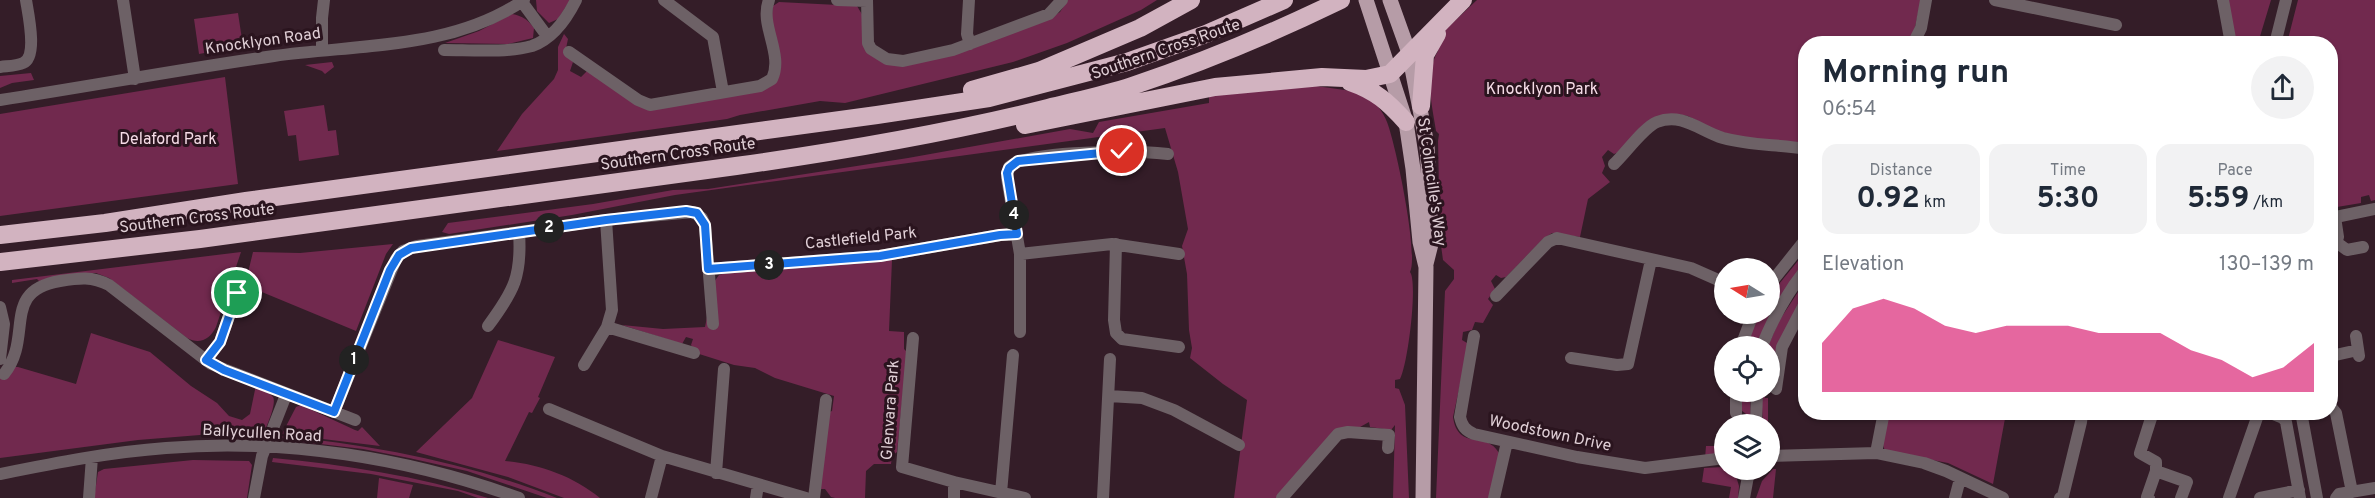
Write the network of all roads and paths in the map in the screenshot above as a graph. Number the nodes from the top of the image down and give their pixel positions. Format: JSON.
{"nodes":[{"id":1,"x":26,"y":0,"type":"edge"},
{"id":2,"x":123,"y":0,"type":"edge"},
{"id":3,"x":324,"y":0,"type":"edge"},
{"id":4,"x":576,"y":0,"type":"edge"},
{"id":5,"x":664,"y":0,"type":"edge"},
{"id":6,"x":837,"y":0,"type":"edge"},
{"id":7,"x":969,"y":0,"type":"edge"},
{"id":8,"x":1062,"y":0,"type":"edge"},
{"id":9,"x":1191,"y":0,"type":"edge"},
{"id":10,"x":1284,"y":0,"type":"edge"},
{"id":11,"x":1341,"y":0,"type":"edge"},
{"id":12,"x":1366,"y":0,"type":"edge"},
{"id":13,"x":1463,"y":0,"type":"edge"},
{"id":14,"x":1926,"y":0,"type":"edge"},
{"id":15,"x":1995,"y":0,"type":"edge"},
{"id":16,"x":2223,"y":0,"type":"edge"},
{"id":17,"x":2286,"y":0,"type":"edge"},
{"id":18,"x":523,"y":1,"type":"edge"},
{"id":19,"x":867,"y":1,"type":"edge"},
{"id":20,"x":768,"y":3,"type":"edge"},
{"id":21,"x":1391,"y":4,"type":"edge"},
{"id":22,"x":1446,"y":20,"type":"junction"},
{"id":23,"x":2116,"y":25,"type":"dead end"},
{"id":24,"x":547,"y":36,"type":"junction"},
{"id":25,"x":1916,"y":36,"type":"edge"},
{"id":26,"x":2230,"y":36,"type":"edge"},
{"id":27,"x":2277,"y":36,"type":"edge"},
{"id":28,"x":970,"y":44,"type":"junction"},
{"id":29,"x":322,"y":50,"type":"junction"},
{"id":30,"x":444,"y":50,"type":"dead end"},
{"id":31,"x":569,"y":52,"type":"dead end"},
{"id":32,"x":1409,"y":53,"type":"junction"},
{"id":33,"x":0,"y":67,"type":"edge"},
{"id":34,"x":1390,"y":74,"type":"junction"},
{"id":35,"x":135,"y":79,"type":"junction"},
{"id":36,"x":1341,"y":79,"type":"junction"},
{"id":37,"x":723,"y":92,"type":"junction"},
{"id":38,"x":0,"y":100,"type":"edge"},
{"id":39,"x":1420,"y":106,"type":"junction"},
{"id":40,"x":877,"y":115,"type":"junction"},
{"id":41,"x":1406,"y":122,"type":"junction"},
{"id":42,"x":966,"y":129,"type":"junction"},
{"id":43,"x":1798,"y":148,"type":"edge"},
{"id":44,"x":1168,"y":154,"type":"dead end"},
{"id":45,"x":1614,"y":164,"type":"dead end"},
{"id":46,"x":2375,"y":209,"type":"edge"},
{"id":47,"x":2338,"y":216,"type":"edge"},
{"id":48,"x":606,"y":220,"type":"junction"},
{"id":49,"x":519,"y":232,"type":"junction"},
{"id":50,"x":1017,"y":234,"type":"junction"},
{"id":51,"x":0,"y":235,"type":"edge"},
{"id":52,"x":1116,"y":244,"type":"junction"},
{"id":53,"x":2338,"y":246,"type":"edge"},
{"id":54,"x":2363,"y":247,"type":"dead end"},
{"id":55,"x":1798,"y":249,"type":"edge"},
{"id":56,"x":1020,"y":254,"type":"junction"},
{"id":57,"x":1179,"y":254,"type":"dead end"},
{"id":58,"x":1651,"y":260,"type":"junction"},
{"id":59,"x":0,"y":262,"type":"edge"},
{"id":60,"x":1426,"y":267,"type":"junction"},
{"id":61,"x":708,"y":269,"type":"junction"},
{"id":62,"x":1780,"y":272,"type":"edge"},
{"id":63,"x":1714,"y":278,"type":"edge"},
{"id":64,"x":1798,"y":284,"type":"edge"},
{"id":65,"x":1500,"y":292,"type":"dead end"},
{"id":66,"x":237,"y":293,"type":"dead end"},
{"id":67,"x":2,"y":312,"type":"edge"},
{"id":68,"x":19,"y":315,"type":"junction"},
{"id":69,"x":1798,"y":316,"type":"edge"},
{"id":70,"x":712,"y":324,"type":"dead end"},
{"id":71,"x":488,"y":326,"type":"dead end"},
{"id":72,"x":607,"y":327,"type":"junction"},
{"id":73,"x":1020,"y":332,"type":"dead end"},
{"id":74,"x":1474,"y":336,"type":"dead end"},
{"id":75,"x":1766,"y":336,"type":"edge"},
{"id":76,"x":2356,"y":336,"type":"dead end"},
{"id":77,"x":913,"y":338,"type":"dead end"},
{"id":78,"x":1179,"y":347,"type":"dead end"},
{"id":79,"x":694,"y":353,"type":"dead end"},
{"id":80,"x":2338,"y":355,"type":"edge"},
{"id":81,"x":1013,"y":356,"type":"dead end"},
{"id":82,"x":1571,"y":358,"type":"dead end"},
{"id":83,"x":0,"y":359,"type":"edge"},
{"id":84,"x":1110,"y":359,"type":"dead end"},
{"id":85,"x":206,"y":360,"type":"junction"},
{"id":86,"x":1780,"y":361,"type":"edge"},
{"id":87,"x":584,"y":365,"type":"dead end"},
{"id":88,"x":724,"y":369,"type":"dead end"},
{"id":89,"x":4,"y":374,"type":"dead end"},
{"id":90,"x":286,"y":395,"type":"junction"},
{"id":91,"x":1109,"y":396,"type":"junction"},
{"id":92,"x":826,"y":400,"type":"dead end"},
{"id":93,"x":1736,"y":402,"type":"edge"},
{"id":94,"x":549,"y":410,"type":"dead end"},
{"id":95,"x":334,"y":412,"type":"junction"},
{"id":96,"x":1736,"y":413,"type":"dead end"},
{"id":97,"x":355,"y":420,"type":"dead end"},
{"id":98,"x":1882,"y":420,"type":"edge"},
{"id":99,"x":2081,"y":420,"type":"edge"},
{"id":100,"x":2150,"y":420,"type":"edge"},
{"id":101,"x":2256,"y":420,"type":"edge"},
{"id":102,"x":2284,"y":420,"type":"edge"},
{"id":103,"x":2302,"y":420,"type":"edge"},
{"id":104,"x":2337,"y":420,"type":"edge"},
{"id":105,"x":1508,"y":442,"type":"junction"},
{"id":106,"x":1239,"y":445,"type":"dead end"},
{"id":107,"x":267,"y":447,"type":"junction"},
{"id":108,"x":1388,"y":448,"type":"dead end"},
{"id":109,"x":1876,"y":453,"type":"junction"},
{"id":110,"x":662,"y":456,"type":"junction"},
{"id":111,"x":1780,"y":456,"type":"edge"},
{"id":112,"x":92,"y":457,"type":"junction"},
{"id":113,"x":1714,"y":459,"type":"edge"},
{"id":114,"x":2156,"y":471,"type":"junction"},
{"id":115,"x":716,"y":473,"type":"junction"},
{"id":116,"x":0,"y":474,"type":"edge"},
{"id":117,"x":1960,"y":479,"type":"junction"},
{"id":118,"x":1748,"y":480,"type":"edge"},
{"id":119,"x":954,"y":482,"type":"junction"},
{"id":120,"x":2375,"y":488,"type":"edge"},
{"id":121,"x":757,"y":492,"type":"edge"},
{"id":122,"x":2352,"y":492,"type":"junction"},
{"id":123,"x":1001,"y":493,"type":"junction"},
{"id":124,"x":2299,"y":494,"type":"edge"},
{"id":125,"x":2260,"y":495,"type":"edge"},
{"id":126,"x":2186,"y":497,"type":"edge"},
{"id":127,"x":88,"y":498,"type":"edge"},
{"id":128,"x":254,"y":498,"type":"edge"},
{"id":129,"x":519,"y":498,"type":"edge"},
{"id":130,"x":651,"y":498,"type":"edge"},
{"id":131,"x":806,"y":498,"type":"edge"},
{"id":132,"x":814,"y":498,"type":"edge"},
{"id":133,"x":954,"y":498,"type":"edge"},
{"id":134,"x":1025,"y":498,"type":"edge"},
{"id":135,"x":1103,"y":498,"type":"edge"},
{"id":136,"x":1282,"y":498,"type":"edge"},
{"id":137,"x":1423,"y":498,"type":"edge"},
{"id":138,"x":1494,"y":498,"type":"edge"},
{"id":139,"x":1744,"y":498,"type":"edge"},
{"id":140,"x":1955,"y":498,"type":"edge"},
{"id":141,"x":2002,"y":498,"type":"edge"},
{"id":142,"x":2060,"y":498,"type":"edge"},
{"id":143,"x":2147,"y":498,"type":"edge"},
{"id":144,"x":2229,"y":498,"type":"edge"},
{"id":145,"x":2317,"y":498,"type":"edge"},
{"id":146,"x":2336,"y":498,"type":"edge"}],
"edges":[{"from":1,"to":33,"type":"street"},
{"from":2,"to":35,"type":"street"},
{"from":3,"to":29,"type":"street"},
{"from":4,"to":24,"type":"street"},
{"from":5,"to":37,"type":"street"},
{"from":6,"to":19,"type":"street"},
{"from":7,"to":28,"type":"street"},
{"from":8,"to":28,"type":"street"},
{"from":9,"to":40,"type":"highway"},
{"from":10,"to":40,"type":"highway","name":"Southern Cross Route"},
{"from":11,"to":42,"type":"highway","name":"Southern Cross Route"},
{"from":12,"to":34,"type":"main road","name":"St Colmcille's Way"},
{"from":13,"to":22,"type":"highway"},
{"from":14,"to":25,"type":"street"},
{"from":15,"to":23,"type":"street"},
{"from":16,"to":26,"type":"street"},
{"from":17,"to":27,"type":"street"},
{"from":18,"to":24,"type":"street"},
{"from":18,"to":29,"type":"street","name":"Knocklyon Road"},
{"from":19,"to":28,"type":"street"},
{"from":20,"to":37,"type":"street"},
{"from":21,"to":32,"type":"main road","name":"St Colmcille's Way"},
{"from":22,"to":32,"type":"highway"},
{"from":22,"to":39,"type":"highway"},
{"from":24,"to":30,"type":"street"},
{"from":29,"to":35,"type":"street","name":"Knocklyon Road"},
{"from":31,"to":37,"type":"street"},
{"from":32,"to":34,"type":"highway"},
{"from":32,"to":39,"type":"main road","name":"St Colmcille's Way"},
{"from":34,"to":36,"type":"highway"},
{"from":34,"to":41,"type":"main road","name":"St Colmcille's Way"},
{"from":35,"to":38,"type":"street","name":"Knocklyon Road"},
{"from":36,"to":41,"type":"highway"},
{"from":36,"to":42,"type":"highway"},
{"from":39,"to":60,"type":"main road","name":"St Colmcille's Way"},
{"from":40,"to":51,"type":"highway","name":"Southern Cross Route"},
{"from":41,"to":60,"type":"main road","name":"St Colmcille's Way"},
{"from":42,"to":59,"type":"highway","name":"Southern Cross Route"},
{"from":43,"to":45,"type":"street"},
{"from":44,"to":50,"type":"street"},
{"from":46,"to":47,"type":"street"},
{"from":48,"to":49,"type":"street"},
{"from":48,"to":61,"type":"street"},
{"from":48,"to":72,"type":"street"},
{"from":49,"to":71,"type":"street"},
{"from":49,"to":95,"type":"street"},
{"from":50,"to":56,"type":"street"},
{"from":50,"to":61,"type":"street","name":"Castlefield Park"},
{"from":52,"to":56,"type":"street"},
{"from":52,"to":57,"type":"street"},
{"from":52,"to":78,"type":"street"},
{"from":53,"to":54,"type":"street"},
{"from":55,"to":62,"type":"street"},
{"from":56,"to":73,"type":"street"},
{"from":58,"to":63,"type":"street"},
{"from":58,"to":65,"type":"street"},
{"from":58,"to":82,"type":"street"},
{"from":60,"to":137,"type":"main road","name":"St Colmcille's Way"},
{"from":61,"to":70,"type":"street"},
{"from":64,"to":75,"type":"street"},
{"from":66,"to":85,"type":"street"},
{"from":67,"to":68,"type":"street"},
{"from":67,"to":83,"type":"street"},
{"from":68,"to":85,"type":"street"},
{"from":68,"to":89,"type":"street"},
{"from":69,"to":86,"type":"street"},
{"from":72,"to":79,"type":"street"},
{"from":72,"to":87,"type":"street"},
{"from":74,"to":105,"type":"street","name":"Woodstown Drive"},
{"from":76,"to":80,"type":"street"},
{"from":77,"to":119,"type":"street","name":"Glenvara Park"},
{"from":81,"to":123,"type":"street"},
{"from":84,"to":91,"type":"street"},
{"from":85,"to":90,"type":"street"},
{"from":88,"to":115,"type":"street"},
{"from":90,"to":95,"type":"street"},
{"from":90,"to":107,"type":"street"},
{"from":91,"to":106,"type":"street"},
{"from":91,"to":135,"type":"street"},
{"from":92,"to":132,"type":"street"},
{"from":93,"to":96,"type":"street"},
{"from":94,"to":110,"type":"street"},
{"from":95,"to":97,"type":"street"},
{"from":98,"to":109,"type":"street"},
{"from":99,"to":142,"type":"street"},
{"from":100,"to":114,"type":"street"},
{"from":101,"to":144,"type":"street"},
{"from":102,"to":124,"type":"street"},
{"from":103,"to":145,"type":"street"},
{"from":104,"to":122,"type":"street"},
{"from":105,"to":113,"type":"street","name":"Woodstown Drive"},
{"from":105,"to":138,"type":"street"},
{"from":107,"to":112,"type":"street","name":"Ballycullen Road"},
{"from":107,"to":128,"type":"street"},
{"from":107,"to":129,"type":"street","name":"Ballycullen Road"},
{"from":108,"to":136,"type":"street"},
{"from":109,"to":111,"type":"street"},
{"from":109,"to":117,"type":"street"},
{"from":110,"to":115,"type":"street"},
{"from":110,"to":130,"type":"street"},
{"from":112,"to":116,"type":"street","name":"Ballycullen Road"},
{"from":112,"to":127,"type":"street"},
{"from":114,"to":126,"type":"street"},
{"from":114,"to":143,"type":"street"},
{"from":115,"to":121,"type":"street"},
{"from":117,"to":140,"type":"street"},
{"from":117,"to":141,"type":"street"},
{"from":118,"to":139,"type":"street"},
{"from":119,"to":123,"type":"street","name":"Glenvara Park"},
{"from":119,"to":133,"type":"street"},
{"from":120,"to":122,"type":"street"},
{"from":121,"to":131,"type":"street"},
{"from":122,"to":146,"type":"street"},
{"from":123,"to":134,"type":"street","name":"Glenvara Park"},
{"from":124,"to":125,"type":"street"}]}
